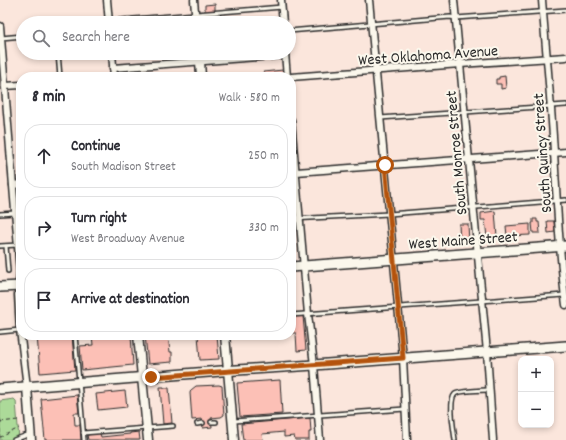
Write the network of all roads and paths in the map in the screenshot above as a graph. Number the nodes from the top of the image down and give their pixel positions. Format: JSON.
{"nodes":[{"id":1,"x":108,"y":0,"type":"edge"},
{"id":2,"x":194,"y":0,"type":"edge"},
{"id":3,"x":281,"y":0,"type":"edge"},
{"id":4,"x":369,"y":0,"type":"edge"},
{"id":5,"x":454,"y":0,"type":"edge"},
{"id":6,"x":542,"y":0,"type":"edge"},
{"id":7,"x":282,"y":7,"type":"junction"},
{"id":8,"x":566,"y":10,"type":"edge"},
{"id":9,"x":543,"y":12,"type":"junction"},
{"id":10,"x":195,"y":14,"type":"junction"},
{"id":11,"x":109,"y":16,"type":"edge"},
{"id":12,"x":174,"y":16,"type":"edge"},
{"id":13,"x":283,"y":16,"type":"edge"},
{"id":14,"x":456,"y":18,"type":"junction"},
{"id":15,"x":371,"y":24,"type":"junction"},
{"id":16,"x":0,"y":26,"type":"edge"},
{"id":17,"x":296,"y":31,"type":"edge"},
{"id":18,"x":16,"y":37,"type":"edge"},
{"id":19,"x":1,"y":38,"type":"junction"},
{"id":20,"x":566,"y":57,"type":"edge"},
{"id":21,"x":547,"y":59,"type":"junction"},
{"id":22,"x":59,"y":60,"type":"edge"},
{"id":23,"x":112,"y":60,"type":"edge"},
{"id":24,"x":176,"y":60,"type":"edge"},
{"id":25,"x":199,"y":60,"type":"edge"},
{"id":26,"x":286,"y":60,"type":"edge"},
{"id":27,"x":460,"y":64,"type":"junction"},
{"id":28,"x":113,"y":68,"type":"junction"},
{"id":29,"x":376,"y":70,"type":"junction"},
{"id":30,"x":60,"y":72,"type":"edge"},
{"id":31,"x":113,"y":72,"type":"edge"},
{"id":32,"x":200,"y":72,"type":"edge"},
{"id":33,"x":287,"y":72,"type":"edge"},
{"id":34,"x":296,"y":77,"type":"edge"},
{"id":35,"x":16,"y":86,"type":"edge"},
{"id":36,"x":3,"y":88,"type":"edge"},
{"id":37,"x":566,"y":105,"type":"edge"},
{"id":38,"x":551,"y":106,"type":"junction"},
{"id":39,"x":465,"y":112,"type":"junction"},
{"id":40,"x":380,"y":118,"type":"junction"},
{"id":41,"x":566,"y":152,"type":"edge"},
{"id":42,"x":554,"y":153,"type":"junction"},
{"id":43,"x":469,"y":159,"type":"junction"},
{"id":44,"x":385,"y":165,"type":"junction"},
{"id":45,"x":296,"y":172,"type":"joint"},
{"id":46,"x":13,"y":185,"type":"junction"},
{"id":47,"x":16,"y":185,"type":"edge"},
{"id":48,"x":566,"y":200,"type":"edge"},
{"id":49,"x":556,"y":201,"type":"junction"},
{"id":50,"x":474,"y":207,"type":"junction"},
{"id":51,"x":15,"y":213,"type":"junction"},
{"id":52,"x":0,"y":214,"type":"edge"},
{"id":53,"x":389,"y":214,"type":"junction"},
{"id":54,"x":296,"y":218,"type":"edge"},
{"id":55,"x":300,"y":218,"type":"junction"},
{"id":56,"x":16,"y":224,"type":"edge"},
{"id":57,"x":16,"y":245,"type":"edge"},
{"id":58,"x":0,"y":246,"type":"edge"},
{"id":59,"x":6,"y":246,"type":"junction"},
{"id":60,"x":563,"y":247,"type":"edge"},
{"id":61,"x":478,"y":253,"type":"junction"},
{"id":62,"x":394,"y":259,"type":"junction"},
{"id":63,"x":304,"y":266,"type":"junction"},
{"id":64,"x":296,"y":267,"type":"edge"},
{"id":65,"x":8,"y":271,"type":"dead end"},
{"id":66,"x":16,"y":286,"type":"edge"},
{"id":67,"x":0,"y":287,"type":"edge"},
{"id":68,"x":565,"y":295,"type":"edge"},
{"id":69,"x":482,"y":301,"type":"junction"},
{"id":70,"x":566,"y":305,"type":"edge"},
{"id":71,"x":398,"y":307,"type":"junction"},
{"id":72,"x":308,"y":314,"type":"junction"},
{"id":73,"x":296,"y":315,"type":"edge"},
{"id":74,"x":16,"y":330,"type":"edge"},
{"id":75,"x":0,"y":332,"type":"edge"},
{"id":76,"x":21,"y":340,"type":"edge"},
{"id":77,"x":75,"y":340,"type":"edge"},
{"id":78,"x":138,"y":340,"type":"edge"},
{"id":79,"x":225,"y":340,"type":"edge"},
{"id":80,"x":566,"y":346,"type":"edge"},
{"id":81,"x":487,"y":352,"type":"junction"},
{"id":82,"x":403,"y":358,"type":"junction"},
{"id":83,"x":314,"y":365,"type":"junction"},
{"id":84,"x":228,"y":370,"type":"junction"},
{"id":85,"x":142,"y":377,"type":"junction"},
{"id":86,"x":79,"y":383,"type":"junction"},
{"id":87,"x":27,"y":387,"type":"junction"},
{"id":88,"x":0,"y":389,"type":"edge"},
{"id":89,"x":489,"y":390,"type":"junction"},
{"id":90,"x":405,"y":409,"type":"junction"},
{"id":91,"x":318,"y":415,"type":"junction"},
{"id":92,"x":0,"y":419,"type":"edge"},
{"id":93,"x":18,"y":420,"type":"dead end"},
{"id":94,"x":232,"y":421,"type":"junction"},
{"id":95,"x":1,"y":422,"type":"edge"},
{"id":96,"x":211,"y":422,"type":"dead end"},
{"id":97,"x":216,"y":422,"type":"dead end"},
{"id":98,"x":203,"y":423,"type":"dead end"},
{"id":99,"x":0,"y":424,"type":"edge"},
{"id":100,"x":197,"y":424,"type":"dead end"},
{"id":101,"x":173,"y":426,"type":"dead end"},
{"id":102,"x":147,"y":427,"type":"junction"},
{"id":103,"x":19,"y":428,"type":"dead end"},
{"id":104,"x":0,"y":429,"type":"edge"},
{"id":105,"x":83,"y":432,"type":"junction"},
{"id":106,"x":30,"y":437,"type":"edge"},
{"id":107,"x":14,"y":440,"type":"edge"},
{"id":108,"x":84,"y":440,"type":"edge"},
{"id":109,"x":148,"y":440,"type":"edge"},
{"id":110,"x":234,"y":440,"type":"edge"},
{"id":111,"x":320,"y":440,"type":"edge"},
{"id":112,"x":407,"y":440,"type":"edge"},
{"id":113,"x":455,"y":440,"type":"edge"},
{"id":114,"x":493,"y":440,"type":"edge"}],
"edges":[{"from":1,"to":11,"type":"street"},
{"from":2,"to":10,"type":"street"},
{"from":3,"to":7,"type":"street"},
{"from":4,"to":15,"type":"street"},
{"from":5,"to":14,"type":"street","name":"South Monroe Street"},
{"from":6,"to":9,"type":"street","name":"South Quincy Street"},
{"from":7,"to":10,"type":"lane"},
{"from":7,"to":13,"type":"street"},
{"from":8,"to":9,"type":"lane"},
{"from":9,"to":14,"type":"lane"},
{"from":9,"to":21,"type":"street","name":"South Quincy Street"},
{"from":10,"to":12,"type":"lane"},
{"from":14,"to":15,"type":"lane"},
{"from":14,"to":27,"type":"street","name":"South Monroe Street"},
{"from":15,"to":17,"type":"lane"},
{"from":15,"to":29,"type":"street"},
{"from":16,"to":19,"type":"street"},
{"from":18,"to":19,"type":"lane"},
{"from":19,"to":36,"type":"street"},
{"from":20,"to":21,"type":"street","name":"West Oklahoma Avenue"},
{"from":21,"to":27,"type":"street","name":"West Oklahoma Avenue"},
{"from":21,"to":38,"type":"street","name":"South Quincy Street"},
{"from":22,"to":30,"type":"lane"},
{"from":23,"to":28,"type":"street"},
{"from":24,"to":28,"type":"street"},
{"from":25,"to":32,"type":"street"},
{"from":26,"to":33,"type":"street"},
{"from":27,"to":29,"type":"street","name":"West Oklahoma Avenue"},
{"from":27,"to":39,"type":"street","name":"South Monroe Street"},
{"from":28,"to":31,"type":"street"},
{"from":29,"to":34,"type":"street","name":"West Oklahoma Avenue"},
{"from":29,"to":40,"type":"street"},
{"from":35,"to":36,"type":"street"},
{"from":36,"to":46,"type":"street"},
{"from":37,"to":38,"type":"lane"},
{"from":38,"to":39,"type":"lane"},
{"from":38,"to":42,"type":"street","name":"South Quincy Street"},
{"from":39,"to":40,"type":"lane"},
{"from":39,"to":43,"type":"street","name":"South Monroe Street"},
{"from":40,"to":44,"type":"street"},
{"from":41,"to":42,"type":"street"},
{"from":42,"to":43,"type":"street"},
{"from":42,"to":49,"type":"street","name":"South Quincy Street"},
{"from":43,"to":44,"type":"street"},
{"from":43,"to":50,"type":"street","name":"South Monroe Street"},
{"from":44,"to":45,"type":"street"},
{"from":44,"to":53,"type":"street"},
{"from":45,"to":55,"type":"street"},
{"from":46,"to":47,"type":"street"},
{"from":46,"to":51,"type":"street"},
{"from":48,"to":49,"type":"lane"},
{"from":49,"to":50,"type":"lane"},
{"from":49,"to":60,"type":"street","name":"South Quincy Street"},
{"from":50,"to":53,"type":"lane"},
{"from":50,"to":61,"type":"street","name":"South Monroe Street"},
{"from":51,"to":52,"type":"lane"},
{"from":51,"to":56,"type":"street"},
{"from":53,"to":55,"type":"lane"},
{"from":53,"to":62,"type":"street"},
{"from":54,"to":55,"type":"lane"},
{"from":55,"to":63,"type":"street"},
{"from":57,"to":59,"type":"lane"},
{"from":58,"to":59,"type":"lane"},
{"from":59,"to":65,"type":"lane"},
{"from":60,"to":61,"type":"main road","name":"West Maine Street"},
{"from":60,"to":68,"type":"street","name":"South Quincy Street"},
{"from":61,"to":62,"type":"main road","name":"West Maine Street"},
{"from":61,"to":69,"type":"street","name":"South Monroe Street"},
{"from":62,"to":63,"type":"main road","name":"West Maine Street"},
{"from":62,"to":71,"type":"street"},
{"from":63,"to":64,"type":"main road","name":"West Maine Street"},
{"from":63,"to":72,"type":"street"},
{"from":66,"to":67,"type":"main road"},
{"from":68,"to":69,"type":"lane"},
{"from":68,"to":70,"type":"street","name":"South Quincy Street"},
{"from":69,"to":71,"type":"lane"},
{"from":69,"to":81,"type":"street","name":"South Monroe Street"},
{"from":71,"to":72,"type":"lane"},
{"from":71,"to":82,"type":"street"},
{"from":72,"to":73,"type":"lane"},
{"from":72,"to":83,"type":"street"},
{"from":74,"to":75,"type":"lane"},
{"from":76,"to":87,"type":"street"},
{"from":77,"to":86,"type":"lane"},
{"from":78,"to":85,"type":"street"},
{"from":79,"to":84,"type":"street"},
{"from":80,"to":81,"type":"main road"},
{"from":81,"to":82,"type":"main road"},
{"from":81,"to":89,"type":"street","name":"South Monroe Street"},
{"from":82,"to":83,"type":"main road"},
{"from":82,"to":90,"type":"street"},
{"from":83,"to":84,"type":"main road"},
{"from":83,"to":91,"type":"street"},
{"from":84,"to":85,"type":"main road"},
{"from":84,"to":94,"type":"street"},
{"from":85,"to":86,"type":"main road"},
{"from":85,"to":102,"type":"street"},
{"from":86,"to":87,"type":"main road"},
{"from":86,"to":105,"type":"lane"},
{"from":87,"to":88,"type":"main road"},
{"from":87,"to":106,"type":"street"},
{"from":89,"to":113,"type":"lane"},
{"from":89,"to":114,"type":"street","name":"South Monroe Street"},
{"from":90,"to":91,"type":"lane"},
{"from":90,"to":112,"type":"street"},
{"from":91,"to":94,"type":"lane"},
{"from":91,"to":111,"type":"street"},
{"from":92,"to":95,"type":"path"},
{"from":93,"to":95,"type":"path"},
{"from":94,"to":110,"type":"street"},
{"from":95,"to":99,"type":"path"},
{"from":96,"to":97,"type":"lane"},
{"from":98,"to":100,"type":"lane"},
{"from":101,"to":102,"type":"lane"},
{"from":102,"to":105,"type":"lane"},
{"from":102,"to":109,"type":"street"},
{"from":103,"to":104,"type":"path"},
{"from":105,"to":108,"type":"lane"},
{"from":106,"to":107,"type":"lane"}]}
